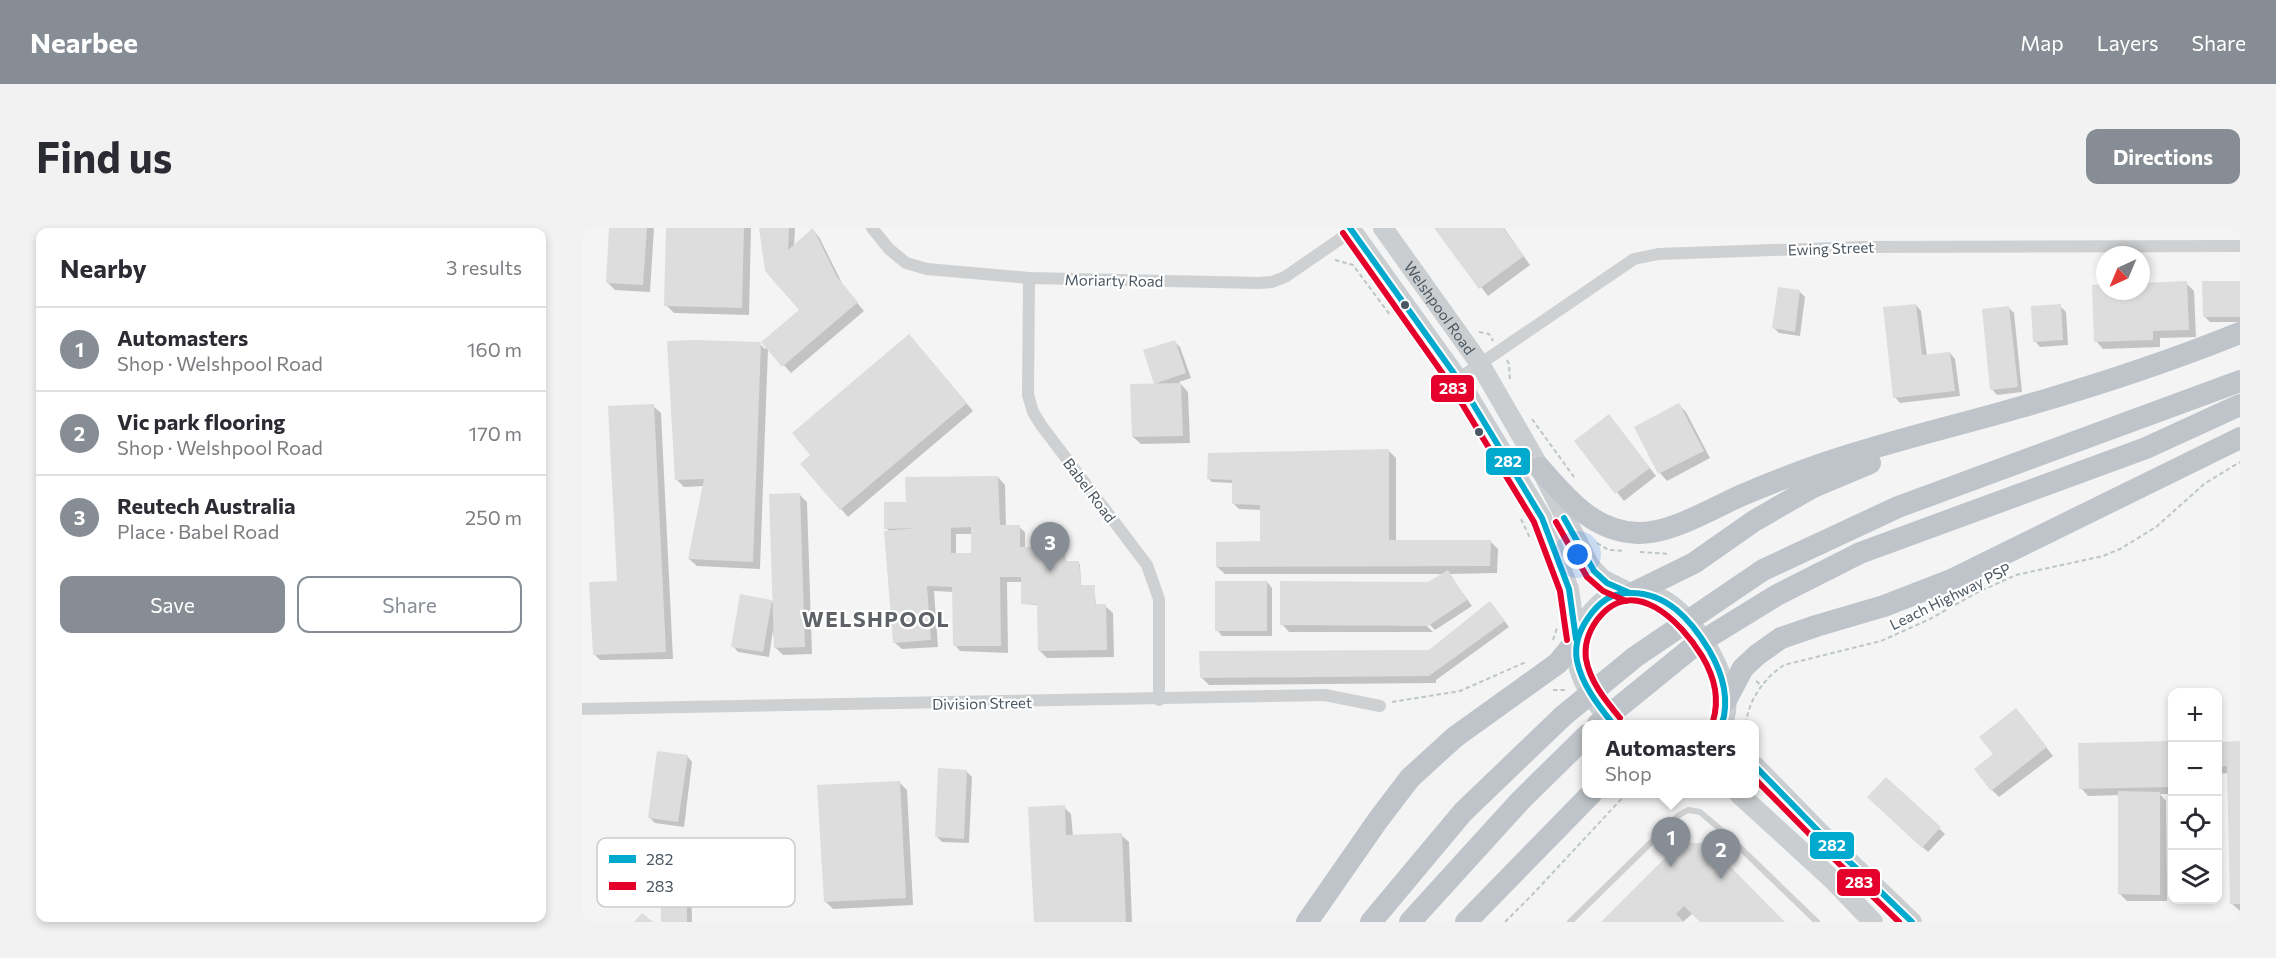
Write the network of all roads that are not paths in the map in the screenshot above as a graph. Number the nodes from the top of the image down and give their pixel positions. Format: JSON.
{"nodes":[{"id":1,"x":872,"y":228,"type":"edge"},
{"id":2,"x":1383,"y":228,"type":"edge"},
{"id":3,"x":1353,"y":229,"type":"edge"},
{"id":4,"x":1396,"y":245,"type":"junction"},
{"id":5,"x":2240,"y":246,"type":"edge"},
{"id":6,"x":1029,"y":278,"type":"junction"},
{"id":7,"x":1406,"y":305,"type":"junction"},
{"id":8,"x":2240,"y":333,"type":"edge"},
{"id":9,"x":1480,"y":364,"type":"junction"},
{"id":10,"x":1458,"y":379,"type":"junction"},
{"id":11,"x":2240,"y":381,"type":"edge"},
{"id":12,"x":2240,"y":405,"type":"edge"},
{"id":13,"x":2020,"y":408,"type":"junction"},
{"id":14,"x":2240,"y":438,"type":"edge"},
{"id":15,"x":1540,"y":468,"type":"junction"},
{"id":16,"x":1631,"y":593,"type":"junction"},
{"id":17,"x":1576,"y":640,"type":"junction"},
{"id":18,"x":1159,"y":700,"type":"junction"},
{"id":19,"x":1380,"y":706,"type":"road end"},
{"id":20,"x":582,"y":709,"type":"edge"},
{"id":21,"x":1733,"y":717,"type":"edge"},
{"id":22,"x":1603,"y":720,"type":"edge"},
{"id":23,"x":1610,"y":720,"type":"edge"},
{"id":24,"x":1582,"y":740,"type":"edge"},
{"id":25,"x":1759,"y":770,"type":"edge"},
{"id":26,"x":1587,"y":798,"type":"edge"},
{"id":27,"x":1742,"y":798,"type":"edge"},
{"id":28,"x":1308,"y":922,"type":"edge"},
{"id":29,"x":1371,"y":922,"type":"edge"},
{"id":30,"x":1410,"y":922,"type":"edge"},
{"id":31,"x":1466,"y":922,"type":"edge"},
{"id":32,"x":1570,"y":922,"type":"edge"},
{"id":33,"x":1817,"y":922,"type":"edge"},
{"id":34,"x":1873,"y":922,"type":"edge"},
{"id":35,"x":1912,"y":922,"type":"edge"}],
"edges":[{"from":1,"to":6,"type":"street","name":"Moriarty Road"},
{"from":2,"to":4,"type":"main road","name":"Welshpool Road"},
{"from":3,"to":6,"type":"street","name":"Moriarty Road"},
{"from":3,"to":7,"type":"main road","name":"Welshpool Road"},
{"from":4,"to":7,"type":"main road"},
{"from":4,"to":9,"type":"main road","name":"Welshpool Road"},
{"from":5,"to":9,"type":"street","name":"Ewing Street"},
{"from":6,"to":18,"type":"street","name":"Babel Road"},
{"from":7,"to":10,"type":"main road","name":"Welshpool Road"},
{"from":8,"to":13,"type":"highway"},
{"from":9,"to":10,"type":"street","name":"Ewing Street"},
{"from":9,"to":15,"type":"main road","name":"Welshpool Road"},
{"from":10,"to":17,"type":"main road","name":"Welshpool Road"},
{"from":11,"to":29,"type":"highway"},
{"from":12,"to":22,"type":"highway"},
{"from":13,"to":15,"type":"highway"},
{"from":13,"to":16,"type":"highway"},
{"from":14,"to":21,"type":"highway"},
{"from":15,"to":16,"type":"main road","name":"Welshpool Road"},
{"from":16,"to":17,"type":"main road"},
{"from":16,"to":21,"type":"main road","name":"Welshpool Road"},
{"from":17,"to":23,"type":"main road","name":"Welshpool Road"},
{"from":17,"to":28,"type":"highway"},
{"from":18,"to":19,"type":"street","name":"Division Street"},
{"from":18,"to":20,"type":"street","name":"Division Street"},
{"from":24,"to":30,"type":"highway"},
{"from":25,"to":35,"type":"main road"},
{"from":26,"to":31,"type":"highway"},
{"from":27,"to":34,"type":"main road"},
{"from":32,"to":33,"type":"lane"}]}
